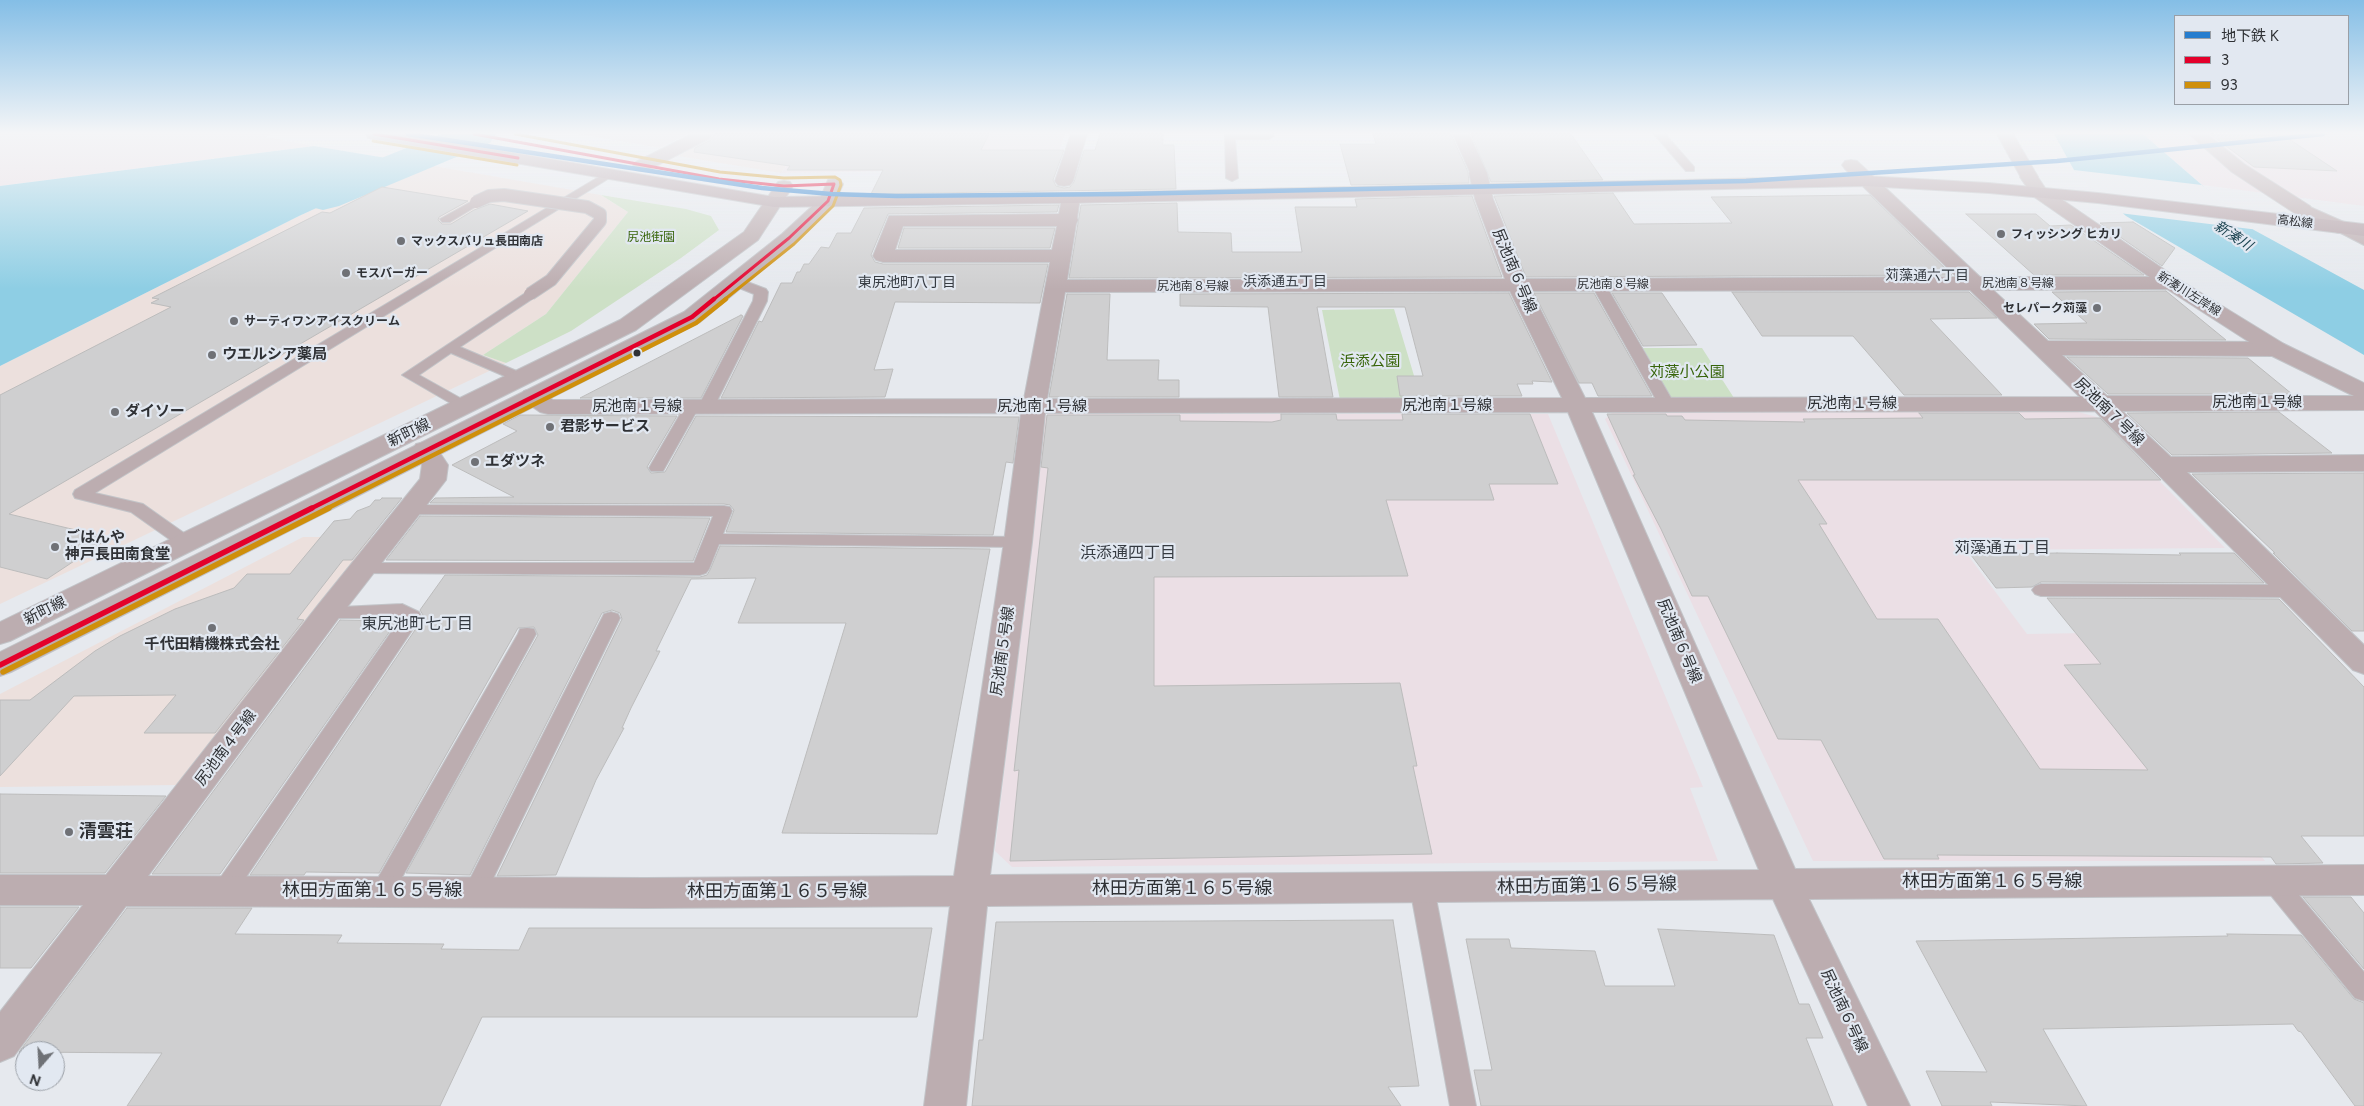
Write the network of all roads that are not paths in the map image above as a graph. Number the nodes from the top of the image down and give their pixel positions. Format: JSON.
{"nodes":[{"id":1,"x":589,"y":186,"type":"edge"},
{"id":2,"x":703,"y":186,"type":"edge"},
{"id":3,"x":745,"y":186,"type":"edge"},
{"id":4,"x":1070,"y":186,"type":"edge"},
{"id":5,"x":1149,"y":186,"type":"edge"},
{"id":6,"x":1381,"y":186,"type":"edge"},
{"id":7,"x":1482,"y":186,"type":"edge"},
{"id":8,"x":1871,"y":186,"type":"edge"},
{"id":9,"x":2036,"y":186,"type":"edge"},
{"id":10,"x":2041,"y":186,"type":"edge"},
{"id":11,"x":2100,"y":186,"type":"edge"},
{"id":12,"x":2265,"y":186,"type":"edge"},
{"id":13,"x":831,"y":193,"type":"junction"},
{"id":14,"x":779,"y":194,"type":"junction"},
{"id":15,"x":1068,"y":200,"type":"junction"},
{"id":16,"x":2303,"y":210,"type":"junction"},
{"id":17,"x":2364,"y":217,"type":"edge"},
{"id":18,"x":446,"y":219,"type":"dead end"},
{"id":19,"x":2339,"y":227,"type":"junction"},
{"id":20,"x":2364,"y":230,"type":"edge"},
{"id":21,"x":2364,"y":241,"type":"edge"},
{"id":22,"x":1061,"y":256,"type":"junction"},
{"id":23,"x":737,"y":282,"type":"junction"},
{"id":24,"x":1975,"y":283,"type":"junction"},
{"id":25,"x":2171,"y":283,"type":"junction"},
{"id":26,"x":1517,"y":284,"type":"junction"},
{"id":27,"x":1598,"y":284,"type":"junction"},
{"id":28,"x":1056,"y":286,"type":"junction"},
{"id":29,"x":451,"y":348,"type":"junction"},
{"id":30,"x":2043,"y":348,"type":"junction"},
{"id":31,"x":2276,"y":348,"type":"junction"},
{"id":32,"x":527,"y":387,"type":"junction"},
{"id":33,"x":2364,"y":392,"type":"edge"},
{"id":34,"x":2364,"y":403,"type":"edge"},
{"id":35,"x":2101,"y":404,"type":"junction"},
{"id":36,"x":1577,"y":405,"type":"junction"},
{"id":37,"x":1667,"y":405,"type":"junction"},
{"id":38,"x":464,"y":406,"type":"junction"},
{"id":39,"x":698,"y":407,"type":"junction"},
{"id":40,"x":1034,"y":408,"type":"junction"},
{"id":41,"x":425,"y":449,"type":"junction"},
{"id":42,"x":2364,"y":463,"type":"edge"},
{"id":43,"x":2164,"y":465,"type":"junction"},
{"id":44,"x":657,"y":468,"type":"dead end"},
{"id":45,"x":409,"y":510,"type":"junction"},
{"id":46,"x":714,"y":539,"type":"junction"},
{"id":47,"x":184,"y":542,"type":"junction"},
{"id":48,"x":1018,"y":542,"type":"junction"},
{"id":49,"x":362,"y":569,"type":"junction"},
{"id":50,"x":2040,"y":590,"type":"dead end"},
{"id":51,"x":2292,"y":591,"type":"junction"},
{"id":52,"x":328,"y":612,"type":"junction"},
{"id":53,"x":611,"y":618,"type":"dead end"},
{"id":54,"x":0,"y":634,"type":"edge"},
{"id":55,"x":527,"y":634,"type":"dead end"},
{"id":56,"x":2352,"y":639,"type":"edge"},
{"id":57,"x":2364,"y":662,"type":"edge"},
{"id":58,"x":0,"y":665,"type":"edge"},
{"id":59,"x":2364,"y":880,"type":"edge"},
{"id":60,"x":2273,"y":881,"type":"junction"},
{"id":61,"x":1783,"y":883,"type":"junction"},
{"id":62,"x":1422,"y":888,"type":"junction"},
{"id":63,"x":0,"y":890,"type":"edge"},
{"id":64,"x":970,"y":890,"type":"junction"},
{"id":65,"x":118,"y":891,"type":"junction"},
{"id":66,"x":224,"y":891,"type":"junction"},
{"id":67,"x":382,"y":892,"type":"junction"},
{"id":68,"x":476,"y":892,"type":"junction"},
{"id":69,"x":2364,"y":990,"type":"edge"},
{"id":70,"x":0,"y":1043,"type":"edge"},
{"id":71,"x":945,"y":1106,"type":"edge"},
{"id":72,"x":1463,"y":1106,"type":"edge"},
{"id":73,"x":1889,"y":1106,"type":"edge"}],
"edges":[{"from":1,"to":47,"type":"lane"},
{"from":2,"to":14,"type":"main road","name":"高松線"},
{"from":3,"to":14,"type":"main road","name":"高松線"},
{"from":4,"to":15,"type":"street","name":"尻池南５号線"},
{"from":5,"to":15,"type":"main road","name":"高松線"},
{"from":6,"to":15,"type":"main road","name":"高松線"},
{"from":7,"to":26,"type":"street","name":"尻池南６号線"},
{"from":8,"to":24,"type":"street","name":"尻池南７号線"},
{"from":9,"to":25,"type":"street","name":"新湊川左岸線"},
{"from":10,"to":19,"type":"main road","name":"高松線"},
{"from":11,"to":16,"type":"main road","name":"高松線"},
{"from":12,"to":16,"type":"street"},
{"from":13,"to":14,"type":"main road","name":"高松線"},
{"from":13,"to":15,"type":"main road","name":"高松線"},
{"from":13,"to":23,"type":"street","name":"新町線"},
{"from":14,"to":32,"type":"street","name":"新町線"},
{"from":15,"to":22,"type":"street","name":"尻池南５号線"},
{"from":15,"to":22,"type":"street"},
{"from":16,"to":17,"type":"main road","name":"高松線"},
{"from":16,"to":19,"type":"street"},
{"from":18,"to":29,"type":"lane","bridge":true},
{"from":19,"to":20,"type":"main road","name":"高松線"},
{"from":19,"to":21,"type":"lane"},
{"from":22,"to":28,"type":"street","name":"尻池南５号線"},
{"from":23,"to":32,"type":"street","name":"新町線"},
{"from":23,"to":39,"type":"lane"},
{"from":24,"to":25,"type":"street","name":"尻池南８号線"},
{"from":24,"to":27,"type":"street","name":"尻池南８号線"},
{"from":24,"to":30,"type":"street","name":"尻池南７号線"},
{"from":25,"to":31,"type":"street","name":"新湊川左岸線"},
{"from":26,"to":27,"type":"street","name":"尻池南８号線"},
{"from":26,"to":28,"type":"street","name":"尻池南８号線"},
{"from":26,"to":36,"type":"street","name":"尻池南６号線"},
{"from":27,"to":37,"type":"lane"},
{"from":28,"to":40,"type":"street","name":"尻池南５号線"},
{"from":29,"to":32,"type":"lane"},
{"from":29,"to":38,"type":"lane"},
{"from":30,"to":31,"type":"street"},
{"from":30,"to":35,"type":"street","name":"尻池南７号線"},
{"from":31,"to":33,"type":"street","name":"新湊川左岸線"},
{"from":32,"to":38,"type":"street","name":"新町線"},
{"from":32,"to":39,"type":"street","name":"尻池南１号線"},
{"from":32,"to":41,"type":"street","name":"新町線"},
{"from":34,"to":35,"type":"street","name":"尻池南１号線"},
{"from":35,"to":37,"type":"street","name":"尻池南１号線"},
{"from":35,"to":43,"type":"street","name":"尻池南７号線"},
{"from":36,"to":37,"type":"street","name":"尻池南１号線"},
{"from":36,"to":40,"type":"street","name":"尻池南１号線"},
{"from":36,"to":61,"type":"street","name":"尻池南６号線"},
{"from":38,"to":47,"type":"street","name":"新町線"},
{"from":39,"to":40,"type":"street","name":"尻池南１号線"},
{"from":39,"to":44,"type":"lane"},
{"from":40,"to":48,"type":"street","name":"尻池南５号線"},
{"from":41,"to":45,"type":"street","name":"尻池南４号線"},
{"from":41,"to":58,"type":"street","name":"新町線"},
{"from":42,"to":43,"type":"street"},
{"from":43,"to":51,"type":"street","name":"尻池南７号線"},
{"from":45,"to":46,"type":"lane"},
{"from":45,"to":49,"type":"street","name":"尻池南４号線"},
{"from":46,"to":48,"type":"lane"},
{"from":46,"to":49,"type":"lane"},
{"from":47,"to":54,"type":"street","name":"新町線"},
{"from":48,"to":64,"type":"street","name":"尻池南５号線"},
{"from":49,"to":52,"type":"street","name":"尻池南４号線"},
{"from":50,"to":51,"type":"lane"},
{"from":51,"to":56,"type":"street","name":"尻池南７号線"},
{"from":52,"to":65,"type":"street","name":"尻池南４号線"},
{"from":52,"to":66,"type":"lane"},
{"from":53,"to":68,"type":"lane"},
{"from":55,"to":67,"type":"lane"},
{"from":56,"to":57,"type":"street","name":"尻池南７号線"},
{"from":59,"to":60,"type":"street","name":"林田方面第１６５号線"},
{"from":60,"to":61,"type":"street","name":"林田方面第１６５号線"},
{"from":60,"to":69,"type":"lane"},
{"from":61,"to":62,"type":"street","name":"林田方面第１６５号線"},
{"from":61,"to":73,"type":"street","name":"尻池南６号線"},
{"from":62,"to":64,"type":"street","name":"林田方面第１６５号線"},
{"from":62,"to":72,"type":"lane"},
{"from":63,"to":65,"type":"street","name":"林田方面第１６５号線"},
{"from":64,"to":68,"type":"street","name":"林田方面第１６５号線"},
{"from":64,"to":71,"type":"street","name":"尻池南５号線"},
{"from":65,"to":66,"type":"street","name":"林田方面第１６５号線"},
{"from":65,"to":70,"type":"street","name":"尻池南４号線"},
{"from":66,"to":67,"type":"street","name":"林田方面第１６５号線"},
{"from":67,"to":68,"type":"street","name":"林田方面第１６５号線"}]}
